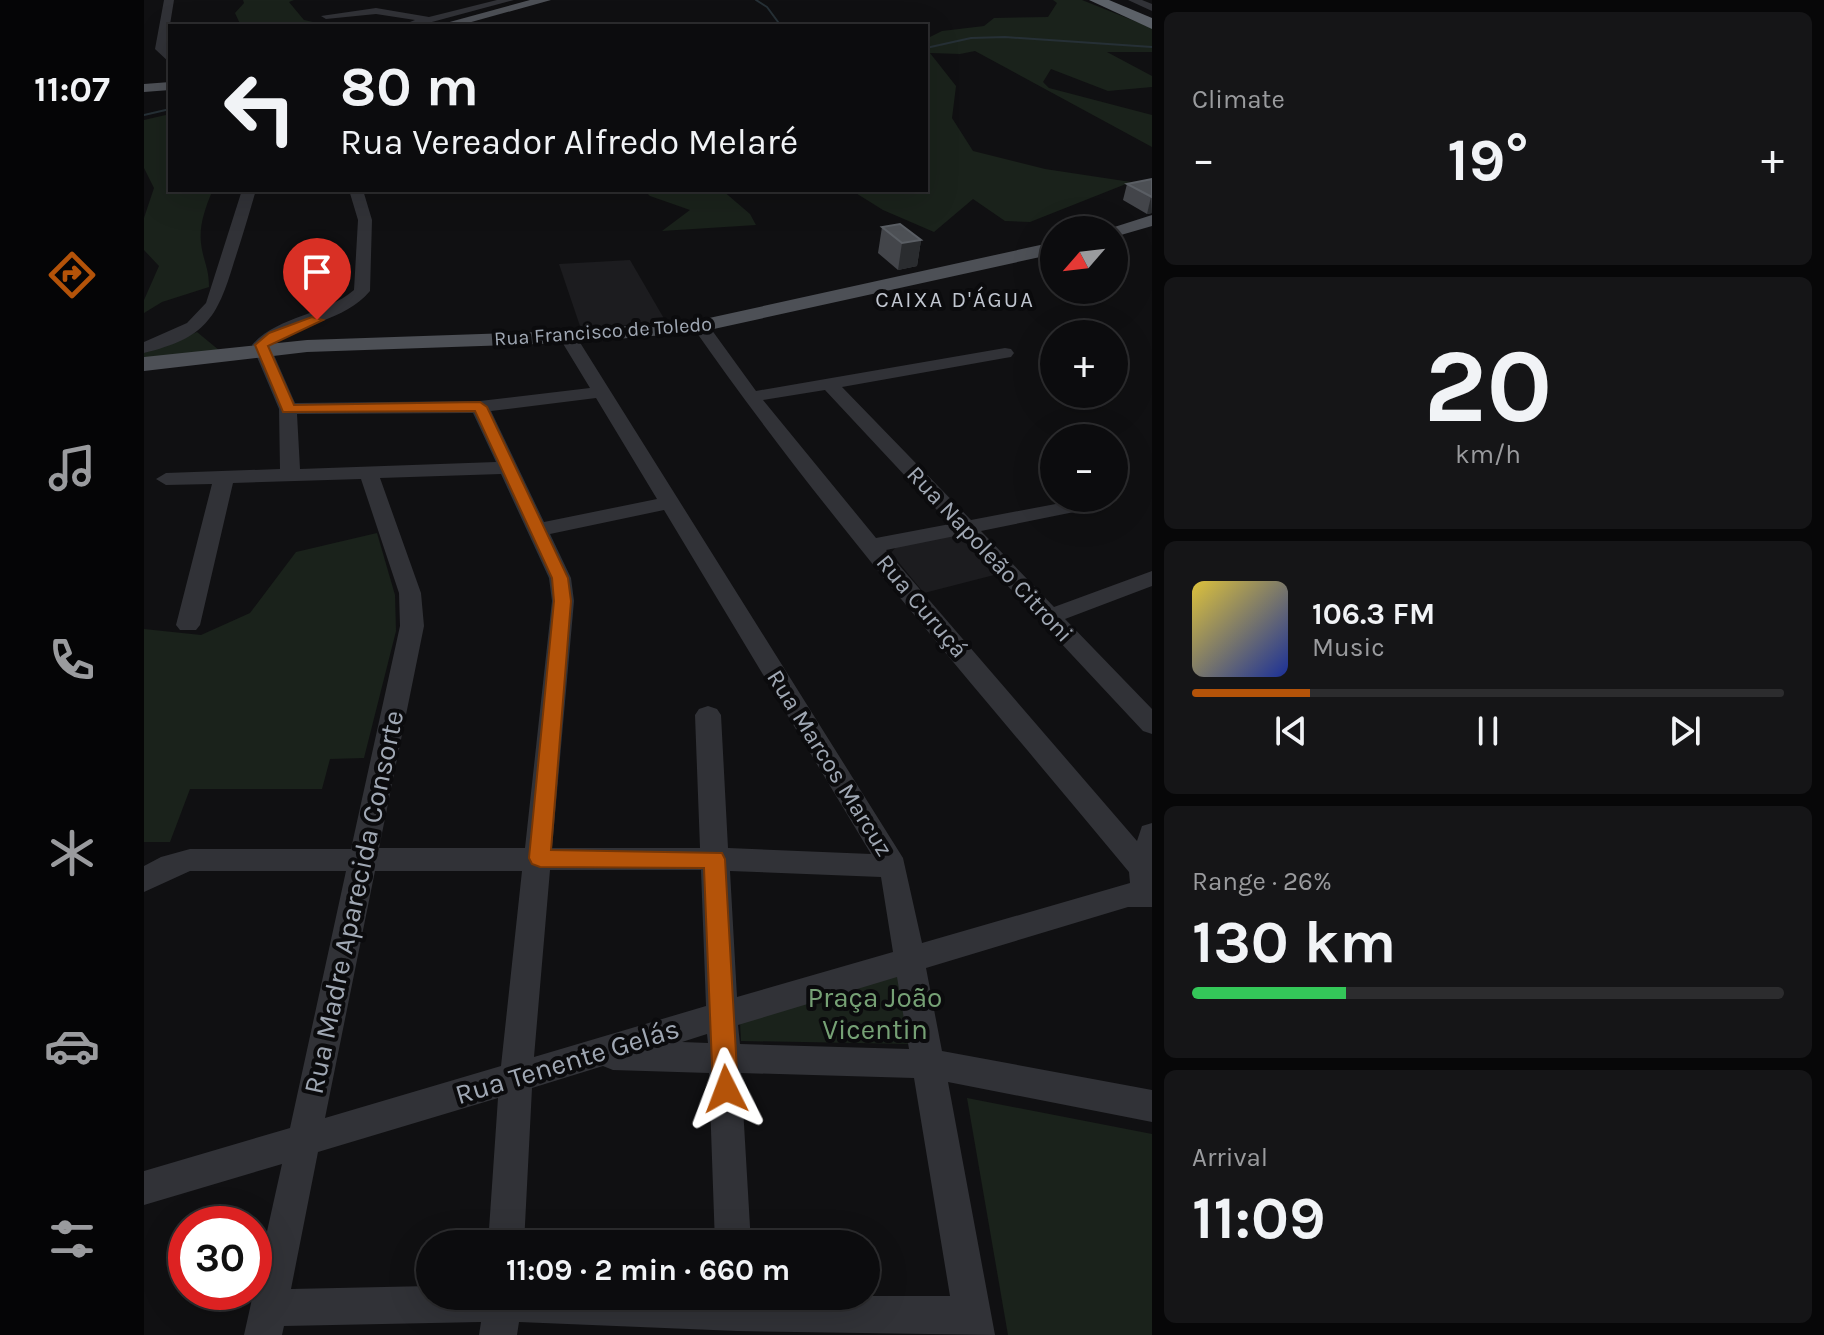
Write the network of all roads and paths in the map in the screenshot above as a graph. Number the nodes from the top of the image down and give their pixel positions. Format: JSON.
{"nodes":[{"id":1,"x":169,"y":0,"type":"edge"},
{"id":2,"x":326,"y":0,"type":"edge"},
{"id":3,"x":449,"y":0,"type":"edge"},
{"id":4,"x":509,"y":0,"type":"edge"},
{"id":5,"x":545,"y":0,"type":"edge"},
{"id":6,"x":559,"y":0,"type":"edge"},
{"id":7,"x":1096,"y":0,"type":"edge"},
{"id":8,"x":1112,"y":0,"type":"edge"},
{"id":9,"x":1133,"y":0,"type":"edge"},
{"id":10,"x":489,"y":5,"type":"junction"},
{"id":11,"x":374,"y":6,"type":"edge"},
{"id":12,"x":1152,"y":8,"type":"edge"},
{"id":13,"x":1152,"y":16,"type":"edge"},
{"id":14,"x":326,"y":21,"type":"edge"},
{"id":15,"x":436,"y":23,"type":"edge"},
{"id":16,"x":466,"y":24,"type":"edge"},
{"id":17,"x":1152,"y":24,"type":"edge"},
{"id":18,"x":160,"y":49,"type":"junction"},
{"id":19,"x":144,"y":50,"type":"edge"},
{"id":20,"x":168,"y":58,"type":"edge"},
{"id":21,"x":168,"y":88,"type":"edge"},
{"id":22,"x":144,"y":90,"type":"edge"},
{"id":23,"x":248,"y":192,"type":"edge"},
{"id":24,"x":357,"y":192,"type":"edge"},
{"id":25,"x":375,"y":201,"type":"dead end"},
{"id":26,"x":365,"y":220,"type":"junction"},
{"id":27,"x":1152,"y":220,"type":"edge"},
{"id":28,"x":1128,"y":227,"type":"edge"},
{"id":29,"x":1040,"y":251,"type":"edge"},
{"id":30,"x":700,"y":326,"type":"junction"},
{"id":31,"x":568,"y":337,"type":"junction"},
{"id":32,"x":144,"y":348,"type":"edge"},
{"id":33,"x":263,"y":350,"type":"junction"},
{"id":34,"x":1005,"y":353,"type":"dead end"},
{"id":35,"x":144,"y":364,"type":"edge"},
{"id":36,"x":829,"y":383,"type":"junction"},
{"id":37,"x":601,"y":392,"type":"junction"},
{"id":38,"x":751,"y":397,"type":"junction"},
{"id":39,"x":480,"y":407,"type":"junction"},
{"id":40,"x":288,"y":409,"type":"junction"},
{"id":41,"x":508,"y":468,"type":"junction"},
{"id":42,"x":369,"y":474,"type":"junction"},
{"id":43,"x":290,"y":475,"type":"junction"},
{"id":44,"x":224,"y":477,"type":"junction"},
{"id":45,"x":166,"y":479,"type":"dead end"},
{"id":46,"x":670,"y":503,"type":"junction"},
{"id":47,"x":1045,"y":512,"type":"edge"},
{"id":48,"x":965,"y":527,"type":"junction"},
{"id":49,"x":538,"y":530,"type":"junction"},
{"id":50,"x":871,"y":546,"type":"junction"},
{"id":51,"x":1152,"y":578,"type":"edge"},
{"id":52,"x":1049,"y":617,"type":"junction"},
{"id":53,"x":188,"y":625,"type":"dead end"},
{"id":54,"x":708,"y":715,"type":"dead end"},
{"id":55,"x":1152,"y":725,"type":"edge"},
{"id":56,"x":1152,"y":834,"type":"edge"},
{"id":57,"x":363,"y":858,"type":"junction"},
{"id":58,"x":540,"y":858,"type":"junction"},
{"id":59,"x":714,"y":859,"type":"junction"},
{"id":60,"x":893,"y":866,"type":"junction"},
{"id":61,"x":144,"y":880,"type":"edge"},
{"id":62,"x":1144,"y":884,"type":"edge"},
{"id":63,"x":910,"y":959,"type":"junction"},
{"id":64,"x":721,"y":1014,"type":"junction"},
{"id":65,"x":591,"y":1054,"type":"junction"},
{"id":66,"x":724,"y":1058,"type":"junction"},
{"id":67,"x":929,"y":1064,"type":"junction"},
{"id":68,"x":516,"y":1075,"type":"junction"},
{"id":69,"x":1152,"y":1106,"type":"edge"},
{"id":70,"x":303,"y":1142,"type":"junction"},
{"id":71,"x":144,"y":1188,"type":"edge"},
{"id":72,"x":507,"y":1230,"type":"edge"},
{"id":73,"x":732,"y":1230,"type":"edge"},
{"id":74,"x":501,"y":1311,"type":"edge"},
{"id":75,"x":737,"y":1314,"type":"edge"},
{"id":76,"x":266,"y":1322,"type":"edge"},
{"id":77,"x":974,"y":1325,"type":"edge"}],
"edges":[{"from":1,"to":18,"type":"street"},
{"from":2,"to":14,"type":"street"},
{"from":3,"to":10,"type":"street"},
{"from":4,"to":10,"type":"street"},
{"from":5,"to":15,"type":"main road"},
{"from":6,"to":16,"type":"main road"},
{"from":7,"to":17,"type":"highway"},
{"from":8,"to":13,"type":"highway"},
{"from":9,"to":12,"type":"street"},
{"from":10,"to":15,"type":"street"},
{"from":11,"to":14,"type":"street"},
{"from":11,"to":15,"type":"street"},
{"from":18,"to":19,"type":"street"},
{"from":18,"to":20,"type":"street"},
{"from":21,"to":22,"type":"main road"},
{"from":23,"to":32,"type":"street"},
{"from":24,"to":26,"type":"street"},
{"from":25,"to":26,"type":"street"},
{"from":26,"to":33,"type":"street"},
{"from":27,"to":28,"type":"main road"},
{"from":29,"to":30,"type":"main road","name":"Rua Francisco de Toledo"},
{"from":30,"to":31,"type":"main road","name":"Rua Francisco de Toledo"},
{"from":30,"to":38,"type":"street","name":"Rua Curuçá"},
{"from":31,"to":33,"type":"main road","name":"Rua Francisco de Toledo"},
{"from":31,"to":37,"type":"street","name":"Rua Marcos Marcuz"},
{"from":33,"to":35,"type":"main road","name":"Rua Francisco de Toledo"},
{"from":33,"to":40,"type":"street"},
{"from":34,"to":36,"type":"street"},
{"from":36,"to":38,"type":"street"},
{"from":36,"to":48,"type":"street","name":"Rua Napoleão Citroni"},
{"from":37,"to":39,"type":"street"},
{"from":37,"to":46,"type":"street","name":"Rua Marcos Marcuz"},
{"from":38,"to":50,"type":"street","name":"Rua Curuçá"},
{"from":39,"to":40,"type":"street"},
{"from":39,"to":41,"type":"street"},
{"from":40,"to":43,"type":"street"},
{"from":41,"to":42,"type":"street"},
{"from":41,"to":49,"type":"street"},
{"from":42,"to":43,"type":"street"},
{"from":42,"to":57,"type":"street","name":"Rua Madre Aparecida Consorte"},
{"from":43,"to":44,"type":"street"},
{"from":44,"to":45,"type":"street"},
{"from":44,"to":53,"type":"street"},
{"from":46,"to":49,"type":"street"},
{"from":46,"to":60,"type":"street","name":"Rua Marcos Marcuz"},
{"from":47,"to":48,"type":"street"},
{"from":48,"to":50,"type":"street"},
{"from":48,"to":52,"type":"street","name":"Rua Napoleão Citroni"},
{"from":49,"to":58,"type":"street"},
{"from":50,"to":62,"type":"street","name":"Rua Curuçá"},
{"from":51,"to":52,"type":"street"},
{"from":52,"to":55,"type":"street","name":"Rua Napoleão Citroni"},
{"from":54,"to":59,"type":"street"},
{"from":56,"to":62,"type":"street"},
{"from":57,"to":58,"type":"street"},
{"from":57,"to":61,"type":"street"},
{"from":57,"to":70,"type":"street","name":"Rua Madre Aparecida Consorte"},
{"from":58,"to":59,"type":"street"},
{"from":58,"to":68,"type":"street"},
{"from":59,"to":60,"type":"street"},
{"from":59,"to":64,"type":"street"},
{"from":60,"to":63,"type":"street","name":"Rua Marcos Marcuz"},
{"from":62,"to":63,"type":"street","name":"Rua Tenente Gelás"},
{"from":63,"to":64,"type":"street","name":"Rua Tenente Gelás"},
{"from":63,"to":67,"type":"street","name":"Rua Marcos Marcuz"},
{"from":64,"to":65,"type":"street","name":"Rua Tenente Gelás"},
{"from":64,"to":66,"type":"street"},
{"from":65,"to":66,"type":"street"},
{"from":65,"to":68,"type":"street","name":"Rua Tenente Gelás"},
{"from":66,"to":67,"type":"street"},
{"from":66,"to":73,"type":"street"},
{"from":67,"to":69,"type":"street"},
{"from":67,"to":77,"type":"street","name":"Rua Marcos Marcuz"},
{"from":68,"to":70,"type":"street","name":"Rua Tenente Gelás"},
{"from":68,"to":72,"type":"street"},
{"from":70,"to":71,"type":"street","name":"Rua Tenente Gelás"},
{"from":70,"to":76,"type":"street","name":"Rua Madre Aparecida Consorte"},
{"from":74,"to":75,"type":"street"},
{"from":74,"to":76,"type":"street"},
{"from":75,"to":77,"type":"street"}]}
